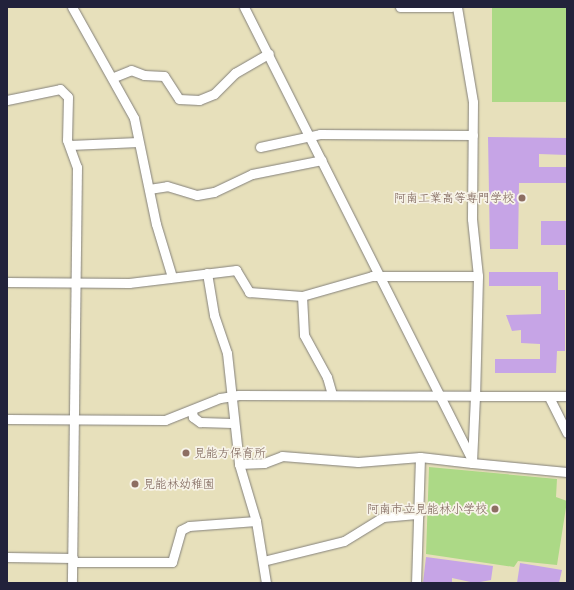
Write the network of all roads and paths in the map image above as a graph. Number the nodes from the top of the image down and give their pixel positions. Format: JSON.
{"nodes":[{"id":1,"x":72,"y":7,"type":"edge"},
{"id":2,"x":244,"y":7,"type":"edge"},
{"id":3,"x":400,"y":7,"type":"edge"},
{"id":4,"x":451,"y":7,"type":"edge"},
{"id":5,"x":457,"y":7,"type":"edge"},
{"id":6,"x":269,"y":53,"type":"junction"},
{"id":7,"x":114,"y":77,"type":"junction"},
{"id":8,"x":7,"y":100,"type":"edge"},
{"id":9,"x":473,"y":135,"type":"junction"},
{"id":10,"x":310,"y":136,"type":"junction"},
{"id":11,"x":138,"y":142,"type":"junction"},
{"id":12,"x":70,"y":145,"type":"junction"},
{"id":13,"x":260,"y":147,"type":"dead end"},
{"id":14,"x":322,"y":160,"type":"junction"},
{"id":15,"x":149,"y":189,"type":"junction"},
{"id":16,"x":208,"y":273,"type":"junction"},
{"id":17,"x":380,"y":276,"type":"junction"},
{"id":18,"x":478,"y":276,"type":"junction"},
{"id":19,"x":172,"y":277,"type":"junction"},
{"id":20,"x":7,"y":282,"type":"edge"},
{"id":21,"x":77,"y":283,"type":"junction"},
{"id":22,"x":302,"y":296,"type":"junction"},
{"id":23,"x":332,"y":394,"type":"junction"},
{"id":24,"x":232,"y":396,"type":"junction"},
{"id":25,"x":439,"y":396,"type":"junction"},
{"id":26,"x":475,"y":396,"type":"junction"},
{"id":27,"x":549,"y":396,"type":"junction"},
{"id":28,"x":567,"y":396,"type":"edge"},
{"id":29,"x":192,"y":411,"type":"junction"},
{"id":30,"x":7,"y":418,"type":"edge"},
{"id":31,"x":74,"y":419,"type":"junction"},
{"id":32,"x":232,"y":423,"type":"junction"},
{"id":33,"x":567,"y":433,"type":"edge"},
{"id":34,"x":420,"y":457,"type":"junction"},
{"id":35,"x":472,"y":461,"type":"junction"},
{"id":36,"x":239,"y":464,"type":"junction"},
{"id":37,"x":567,"y":472,"type":"edge"},
{"id":38,"x":419,"y":514,"type":"junction"},
{"id":39,"x":256,"y":522,"type":"junction"},
{"id":40,"x":7,"y":557,"type":"edge"},
{"id":41,"x":73,"y":560,"type":"junction"},
{"id":42,"x":263,"y":561,"type":"junction"},
{"id":43,"x":72,"y":583,"type":"edge"},
{"id":44,"x":266,"y":583,"type":"edge"},
{"id":45,"x":416,"y":583,"type":"edge"}],
"edges":[{"from":1,"to":7,"type":"street"},
{"from":2,"to":6,"type":"street"},
{"from":3,"to":4,"type":"street"},
{"from":5,"to":9,"type":"street"},
{"from":6,"to":7,"type":"street"},
{"from":6,"to":10,"type":"street"},
{"from":7,"to":11,"type":"street"},
{"from":8,"to":12,"type":"street"},
{"from":9,"to":10,"type":"street"},
{"from":9,"to":18,"type":"street"},
{"from":10,"to":13,"type":"street"},
{"from":10,"to":14,"type":"street"},
{"from":11,"to":12,"type":"street"},
{"from":11,"to":15,"type":"street"},
{"from":12,"to":21,"type":"street"},
{"from":14,"to":15,"type":"street"},
{"from":14,"to":17,"type":"street"},
{"from":15,"to":19,"type":"street"},
{"from":16,"to":19,"type":"street"},
{"from":16,"to":22,"type":"street"},
{"from":16,"to":24,"type":"street"},
{"from":17,"to":18,"type":"street"},
{"from":17,"to":22,"type":"street"},
{"from":17,"to":25,"type":"street"},
{"from":18,"to":26,"type":"street"},
{"from":19,"to":21,"type":"street"},
{"from":20,"to":21,"type":"street"},
{"from":21,"to":31,"type":"street"},
{"from":22,"to":23,"type":"street"},
{"from":23,"to":24,"type":"street"},
{"from":23,"to":25,"type":"street"},
{"from":24,"to":29,"type":"street"},
{"from":24,"to":32,"type":"street"},
{"from":25,"to":26,"type":"street"},
{"from":25,"to":35,"type":"street"},
{"from":26,"to":27,"type":"street"},
{"from":26,"to":35,"type":"street"},
{"from":27,"to":28,"type":"street"},
{"from":27,"to":33,"type":"street"},
{"from":29,"to":31,"type":"street"},
{"from":29,"to":32,"type":"street"},
{"from":30,"to":31,"type":"street"},
{"from":31,"to":41,"type":"street"},
{"from":32,"to":36,"type":"street"},
{"from":34,"to":35,"type":"street"},
{"from":34,"to":36,"type":"street"},
{"from":34,"to":38,"type":"street"},
{"from":35,"to":37,"type":"street"},
{"from":36,"to":39,"type":"street"},
{"from":38,"to":42,"type":"street"},
{"from":38,"to":45,"type":"street"},
{"from":39,"to":41,"type":"street"},
{"from":39,"to":42,"type":"street"},
{"from":40,"to":41,"type":"street"},
{"from":41,"to":43,"type":"street"},
{"from":42,"to":44,"type":"street"}]}
